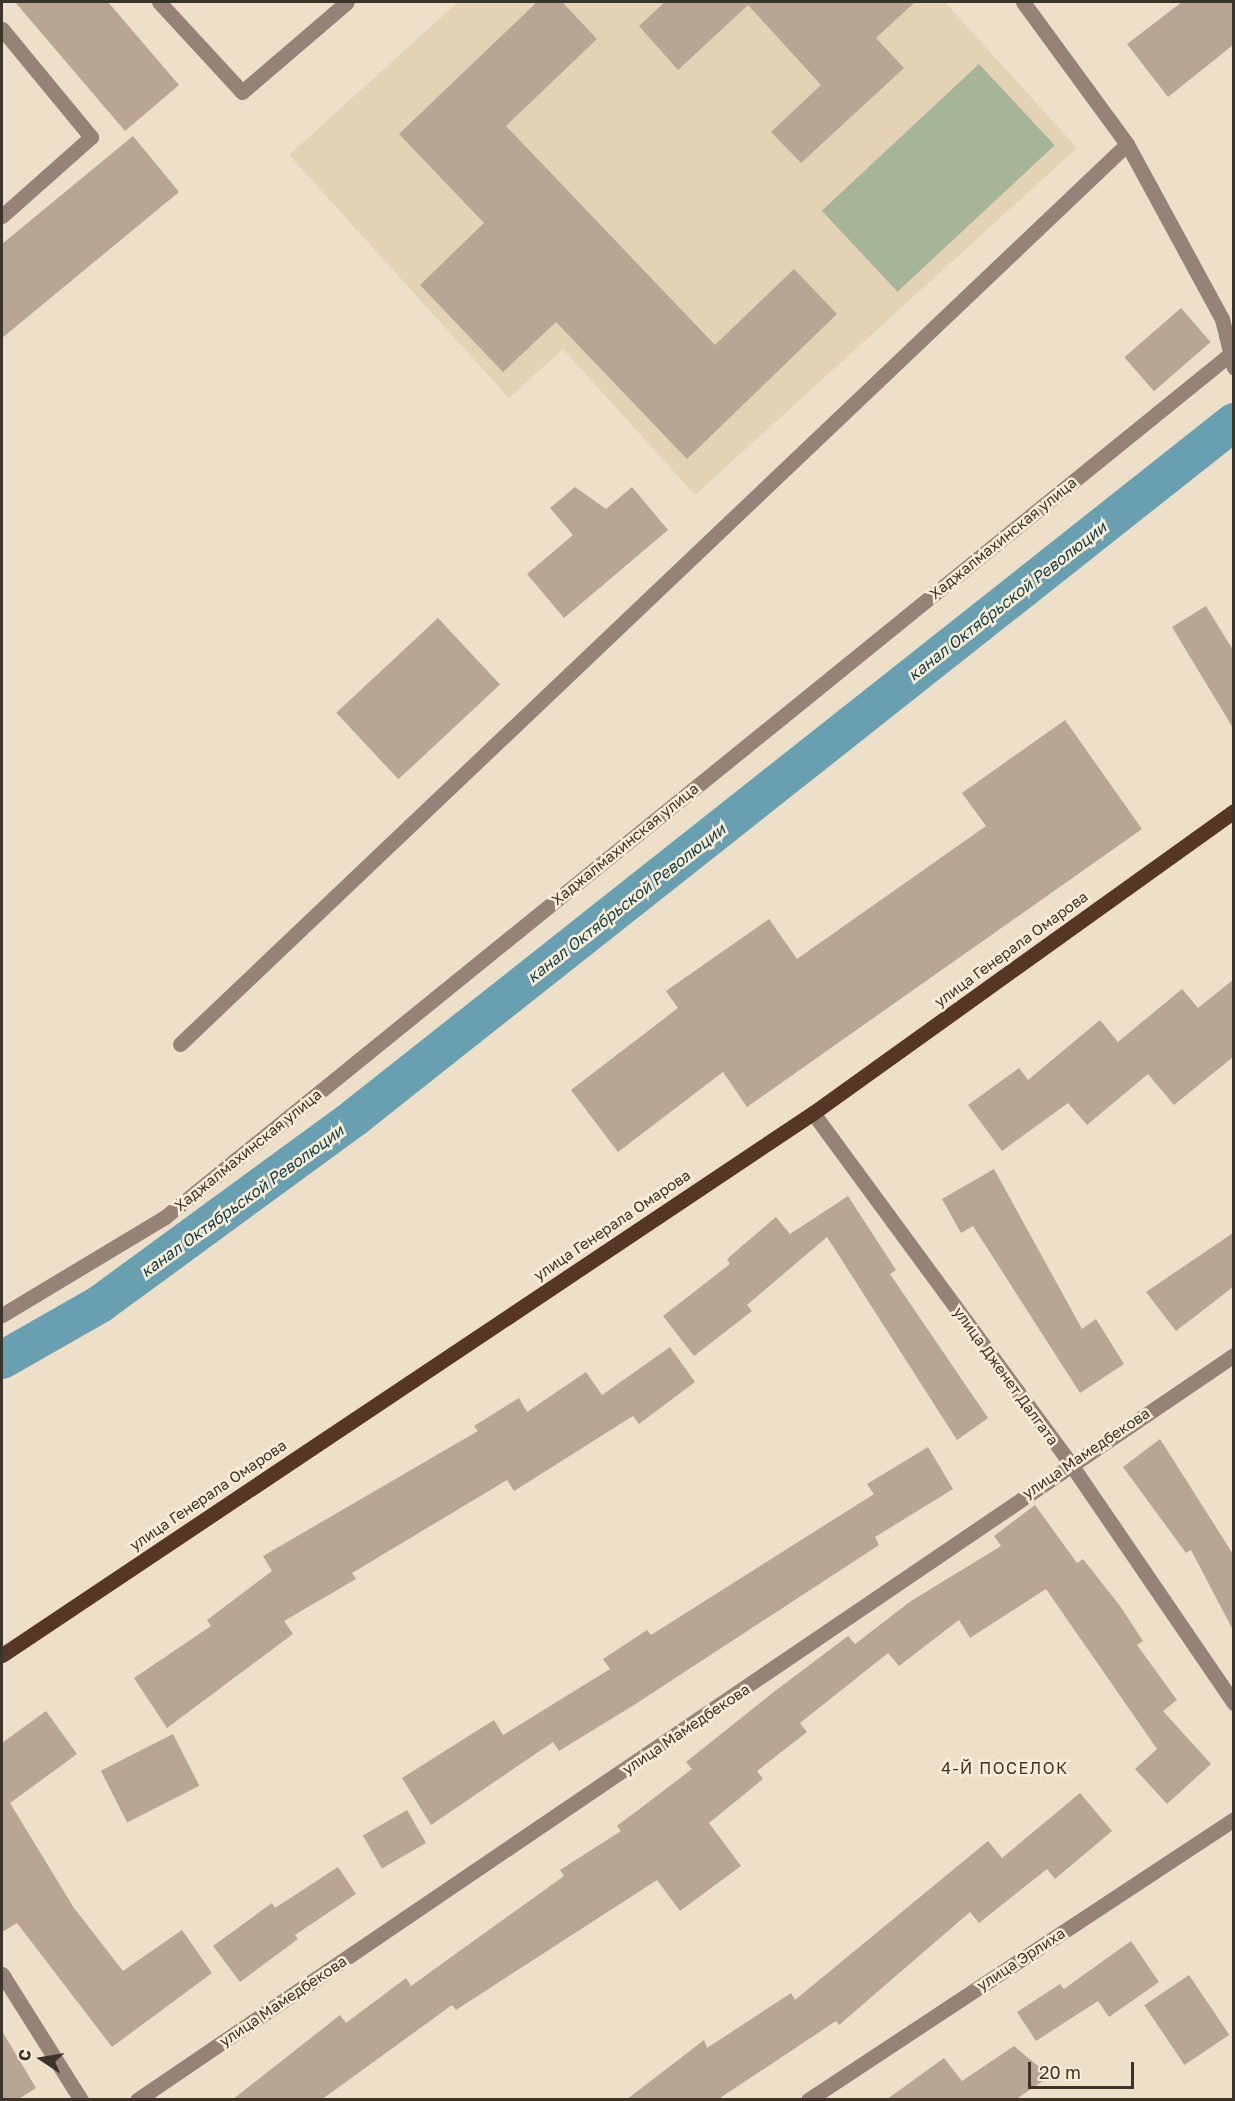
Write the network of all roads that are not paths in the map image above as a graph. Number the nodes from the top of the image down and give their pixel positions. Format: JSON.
{"nodes":[{"id":1,"x":159,"y":2,"type":"edge"},
{"id":2,"x":347,"y":2,"type":"edge"},
{"id":3,"x":1023,"y":2,"type":"edge"},
{"id":4,"x":2,"y":29,"type":"edge"},
{"id":5,"x":1127,"y":144,"type":"junction"},
{"id":6,"x":2,"y":216,"type":"edge"},
{"id":7,"x":1232,"y":358,"type":"edge"},
{"id":8,"x":1233,"y":811,"type":"edge"},
{"id":9,"x":1233,"y":818,"type":"edge"},
{"id":10,"x":180,"y":1044,"type":"dead end"},
{"id":11,"x":814,"y":1115,"type":"junction"},
{"id":12,"x":2,"y":1315,"type":"edge"},
{"id":13,"x":1233,"y":1355,"type":"edge"},
{"id":14,"x":1070,"y":1463,"type":"junction"},
{"id":15,"x":2,"y":1655,"type":"edge"},
{"id":16,"x":2,"y":1661,"type":"edge"},
{"id":17,"x":1233,"y":1703,"type":"edge"},
{"id":18,"x":1233,"y":1819,"type":"edge"},
{"id":19,"x":2,"y":1974,"type":"edge"},
{"id":20,"x":81,"y":2100,"type":"edge"},
{"id":21,"x":137,"y":2100,"type":"edge"},
{"id":22,"x":808,"y":2100,"type":"edge"}],
"edges":[{"from":1,"to":2,"type":"street"},
{"from":3,"to":5,"type":"street"},
{"from":4,"to":6,"type":"street"},
{"from":5,"to":7,"type":"street"},
{"from":5,"to":10,"type":"street"},
{"from":7,"to":12,"type":"street","name":"Хаджалмахинская улица"},
{"from":8,"to":11,"type":"main road","name":"улица Генерала Омарова"},
{"from":9,"to":11,"type":"main road","name":"улица Генерала Омарова"},
{"from":11,"to":14,"type":"street","name":"улица Дженет Далгата"},
{"from":11,"to":15,"type":"main road","name":"улица Генерала Омарова"},
{"from":11,"to":16,"type":"main road","name":"улица Генерала Омарова"},
{"from":13,"to":14,"type":"street","name":"улица Мамедбекова"},
{"from":14,"to":17,"type":"street","name":"улица Дженет Далгата"},
{"from":14,"to":21,"type":"street","name":"улица Мамедбекова"},
{"from":18,"to":22,"type":"street","name":"улица Эрлиха"},
{"from":19,"to":20,"type":"street"}]}
